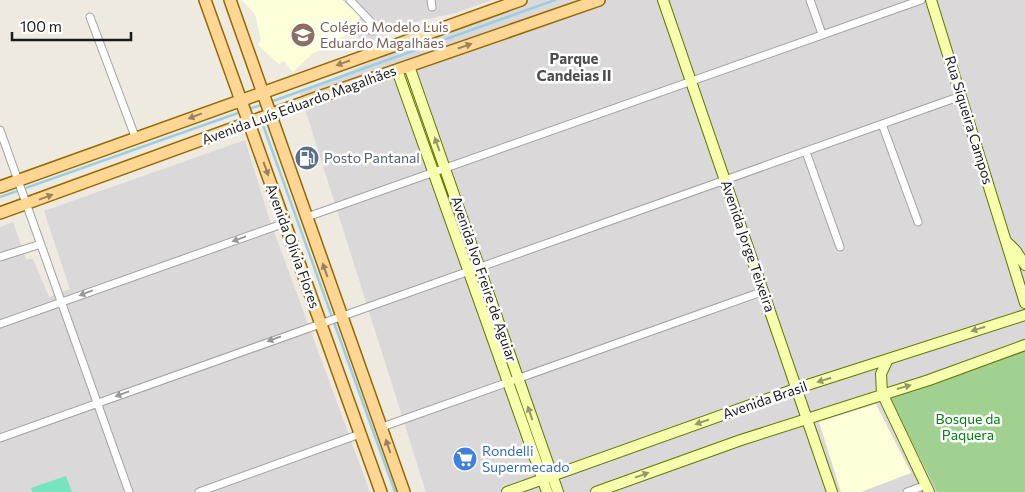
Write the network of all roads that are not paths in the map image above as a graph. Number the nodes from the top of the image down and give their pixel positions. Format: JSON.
{"nodes":[{"id":1,"x":205,"y":0,"type":"edge"},
{"id":2,"x":230,"y":0,"type":"edge"},
{"id":3,"x":350,"y":0,"type":"edge"},
{"id":4,"x":521,"y":0,"type":"edge"},
{"id":5,"x":598,"y":0,"type":"edge"},
{"id":6,"x":663,"y":0,"type":"edge"},
{"id":7,"x":810,"y":0,"type":"edge"},
{"id":8,"x":921,"y":0,"type":"edge"},
{"id":9,"x":932,"y":0,"type":"edge"},
{"id":10,"x":90,"y":17,"type":"dead end"},
{"id":11,"x":372,"y":31,"type":"dead end"},
{"id":12,"x":822,"y":34,"type":"junction"},
{"id":13,"x":409,"y":66,"type":"junction"},
{"id":14,"x":397,"y":70,"type":"junction"},
{"id":15,"x":690,"y":81,"type":"junction"},
{"id":16,"x":262,"y":92,"type":"junction"},
{"id":17,"x":962,"y":96,"type":"junction"},
{"id":18,"x":241,"y":100,"type":"junction"},
{"id":19,"x":270,"y":115,"type":"junction"},
{"id":20,"x":249,"y":123,"type":"junction"},
{"id":21,"x":882,"y":124,"type":"junction"},
{"id":22,"x":0,"y":130,"type":"edge"},
{"id":23,"x":136,"y":139,"type":"junction"},
{"id":24,"x":806,"y":152,"type":"junction"},
{"id":25,"x":446,"y":168,"type":"junction"},
{"id":26,"x":433,"y":172,"type":"junction"},
{"id":27,"x":725,"y":180,"type":"junction"},
{"id":28,"x":20,"y":183,"type":"junction"},
{"id":29,"x":0,"y":187,"type":"edge"},
{"id":30,"x":26,"y":200,"type":"junction"},
{"id":31,"x":0,"y":213,"type":"edge"},
{"id":32,"x":307,"y":217,"type":"junction"},
{"id":33,"x":285,"y":222,"type":"junction"},
{"id":34,"x":918,"y":222,"type":"dead end"},
{"id":35,"x":1005,"y":240,"type":"junction"},
{"id":36,"x":42,"y":244,"type":"junction"},
{"id":37,"x":840,"y":247,"type":"dead end"},
{"id":38,"x":0,"y":257,"type":"edge"},
{"id":39,"x":1024,"y":259,"type":"edge"},
{"id":40,"x":1011,"y":263,"type":"junction"},
{"id":41,"x":481,"y":268,"type":"junction"},
{"id":42,"x":470,"y":272,"type":"junction"},
{"id":43,"x":1021,"y":278,"type":"edge"},
{"id":44,"x":764,"y":291,"type":"junction"},
{"id":45,"x":62,"y":302,"type":"junction"},
{"id":46,"x":1025,"y":303,"type":"edge"},
{"id":47,"x":1025,"y":315,"type":"edge"},
{"id":48,"x":342,"y":316,"type":"junction"},
{"id":49,"x":320,"y":323,"type":"junction"},
{"id":50,"x":0,"y":324,"type":"edge"},
{"id":51,"x":1025,"y":345,"type":"edge"},
{"id":52,"x":888,"y":360,"type":"junction"},
{"id":53,"x":518,"y":379,"type":"junction"},
{"id":54,"x":508,"y":382,"type":"junction"},
{"id":55,"x":798,"y":388,"type":"junction"},
{"id":56,"x":882,"y":394,"type":"junction"},
{"id":57,"x":98,"y":403,"type":"junction"},
{"id":58,"x":809,"y":420,"type":"junction"},
{"id":59,"x":382,"y":427,"type":"junction"},
{"id":60,"x":360,"y":434,"type":"junction"},
{"id":61,"x":0,"y":438,"type":"edge"},
{"id":62,"x":547,"y":477,"type":"junction"},
{"id":63,"x":928,"y":488,"type":"edge"},
{"id":64,"x":129,"y":492,"type":"edge"},
{"id":65,"x":199,"y":492,"type":"edge"},
{"id":66,"x":381,"y":492,"type":"edge"},
{"id":67,"x":404,"y":492,"type":"edge"},
{"id":68,"x":507,"y":492,"type":"edge"},
{"id":69,"x":547,"y":492,"type":"edge"},
{"id":70,"x":558,"y":492,"type":"edge"},
{"id":71,"x":596,"y":492,"type":"edge"},
{"id":72,"x":832,"y":492,"type":"edge"},
{"id":73,"x":907,"y":492,"type":"edge"}],
"edges":[{"from":1,"to":18,"type":"main road","name":"Avenida Olívia Flores"},
{"from":2,"to":16,"type":"main road","name":"Avenida Olívia Flores"},
{"from":3,"to":11,"type":"street"},
{"from":4,"to":16,"type":"main road","name":"Avenida Luís Eduardo Magalhães","one_way":true},
{"from":13,"to":5,"type":"main road","name":"Avenida Luís Eduardo Magalhães","one_way":true},
{"from":6,"to":15,"type":"street","name":"Avenida Jorge Teixeira"},
{"from":7,"to":12,"type":"street"},
{"from":8,"to":12,"type":"street"},
{"from":9,"to":17,"type":"street","name":"Rua Siqueira Campos"},
{"from":10,"to":23,"type":"street"},
{"from":12,"to":15,"type":"street"},
{"from":13,"to":14,"type":"main road","name":"Avenida Luís Eduardo Magalhães"},
{"from":25,"to":13,"type":"street","name":"Avenida Ivo Freire de Aguiar","one_way":true},
{"from":14,"to":19,"type":"main road","name":"Avenida Luís Eduardo Magalhães"},
{"from":14,"to":26,"type":"street","name":"Avenida Ivo Freire de Aguiar"},
{"from":15,"to":25,"type":"street"},
{"from":15,"to":27,"type":"street","name":"Avenida Jorge Teixeira"},
{"from":16,"to":18,"type":"main road","name":"Avenida Luís Eduardo Magalhães"},
{"from":16,"to":19,"type":"main road","name":"Avenida Olívia Flores"},
{"from":17,"to":21,"type":"street"},
{"from":17,"to":35,"type":"street","name":"Rua Siqueira Campos"},
{"from":18,"to":20,"type":"main road","name":"Avenida Olívia Flores"},
{"from":18,"to":23,"type":"main road","name":"Avenida Luís Eduardo Magalhães","one_way":true},
{"from":19,"to":20,"type":"main road","name":"Avenida Luís Eduardo Magalhães"},
{"from":19,"to":32,"type":"main road","name":"Avenida Olívia Flores"},
{"from":30,"to":20,"type":"main road","name":"Avenida Luís Eduardo Magalhães","one_way":true},
{"from":20,"to":33,"type":"main road","name":"Avenida Olívia Flores","one_way":true},
{"from":21,"to":24,"type":"street"},
{"from":21,"to":34,"type":"street"},
{"from":22,"to":28,"type":"street"},
{"from":23,"to":28,"type":"main road","name":"Avenida Luís Eduardo Magalhães"},
{"from":24,"to":27,"type":"street"},
{"from":24,"to":37,"type":"street"},
{"from":25,"to":26,"type":"street"},
{"from":25,"to":41,"type":"street","name":"Avenida Ivo Freire de Aguiar"},
{"from":26,"to":32,"type":"street"},
{"from":26,"to":42,"type":"street","name":"Avenida Ivo Freire de Aguiar"},
{"from":27,"to":41,"type":"street"},
{"from":27,"to":44,"type":"street","name":"Avenida Jorge Teixeira"},
{"from":28,"to":29,"type":"main road","name":"Avenida Luís Eduardo Magalhães"},
{"from":28,"to":30,"type":"street"},
{"from":30,"to":31,"type":"main road","name":"Avenida Luís Eduardo Magalhães"},
{"from":30,"to":36,"type":"street"},
{"from":48,"to":32,"type":"main road","name":"Avenida Olívia Flores","one_way":true},
{"from":33,"to":45,"type":"street","one_way":true},
{"from":33,"to":49,"type":"main road","name":"Avenida Olívia Flores"},
{"from":35,"to":39,"type":"street","name":"Rua Siqueira Campos"},
{"from":35,"to":40,"type":"street","name":"Rua Siqueira Campos"},
{"from":36,"to":38,"type":"street"},
{"from":36,"to":45,"type":"street"},
{"from":39,"to":40,"type":"street"},
{"from":40,"to":43,"type":"street","name":"Rua Siqueira Campos"},
{"from":41,"to":42,"type":"street"},
{"from":41,"to":53,"type":"street","name":"Avenida Ivo Freire de Aguiar"},
{"from":42,"to":48,"type":"street"},
{"from":42,"to":54,"type":"street","name":"Avenida Ivo Freire de Aguiar"},
{"from":43,"to":46,"type":"street","name":"Rua Siqueira Campos"},
{"from":44,"to":53,"type":"street"},
{"from":44,"to":55,"type":"street","name":"Avenida Jorge Teixeira"},
{"from":45,"to":50,"type":"street"},
{"from":45,"to":57,"type":"street"},
{"from":47,"to":52,"type":"street","name":"Avenida Brasil","one_way":true},
{"from":48,"to":49,"type":"street"},
{"from":48,"to":59,"type":"main road","name":"Avenida Olívia Flores"},
{"from":49,"to":57,"type":"street","one_way":true},
{"from":49,"to":60,"type":"main road","name":"Avenida Olívia Flores"},
{"from":56,"to":51,"type":"street","one_way":true},
{"from":52,"to":55,"type":"street","name":"Avenida Brasil","one_way":true},
{"from":52,"to":56,"type":"street"},
{"from":53,"to":54,"type":"street"},
{"from":62,"to":53,"type":"street","name":"Avenida Ivo Freire de Aguiar","one_way":true},
{"from":54,"to":59,"type":"street"},
{"from":54,"to":62,"type":"street","name":"Avenida Ivo Freire de Aguiar"},
{"from":55,"to":58,"type":"street","name":"Avenida Jorge Teixeira"},
{"from":55,"to":62,"type":"street","name":"Avenida Brasil","one_way":true},
{"from":56,"to":58,"type":"street"},
{"from":56,"to":63,"type":"street"},
{"from":57,"to":61,"type":"street"},
{"from":57,"to":64,"type":"street"},
{"from":71,"to":58,"type":"street","one_way":true},
{"from":58,"to":72,"type":"street","name":"Avenida Jorge Teixeira"},
{"from":67,"to":59,"type":"main road","name":"Avenida Olívia Flores","one_way":true},
{"from":60,"to":65,"type":"street"},
{"from":60,"to":66,"type":"main road","name":"Avenida Olívia Flores"},
{"from":62,"to":68,"type":"street","name":"Avenida Brasil"},
{"from":62,"to":69,"type":"street","name":"Avenida Ivo Freire de Aguiar"},
{"from":62,"to":70,"type":"street","name":"Avenida Ivo Freire de Aguiar"},
{"from":63,"to":73,"type":"street"}]}
